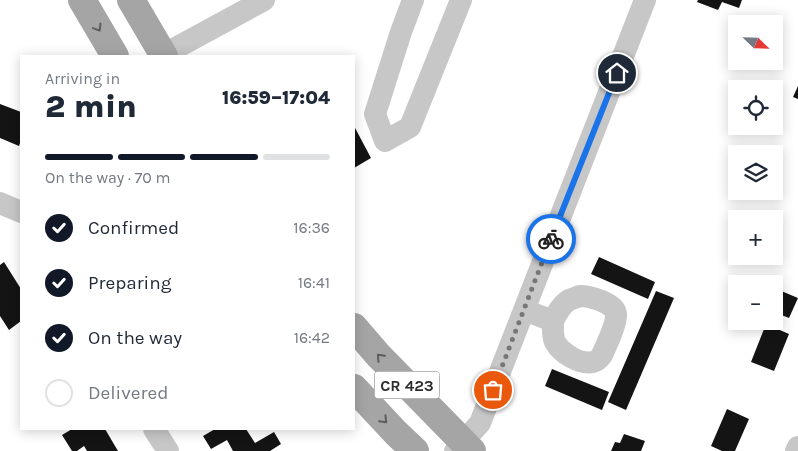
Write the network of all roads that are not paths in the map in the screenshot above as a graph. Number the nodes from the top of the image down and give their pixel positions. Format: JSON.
{"nodes":[{"id":1,"x":82,"y":0,"type":"edge"},
{"id":2,"x":131,"y":0,"type":"edge"},
{"id":3,"x":264,"y":0,"type":"edge"},
{"id":4,"x":413,"y":0,"type":"edge"},
{"id":5,"x":461,"y":0,"type":"edge"},
{"id":6,"x":645,"y":0,"type":"edge"},
{"id":7,"x":114,"y":55,"type":"edge"},
{"id":8,"x":163,"y":55,"type":"edge"},
{"id":9,"x":166,"y":55,"type":"edge"},
{"id":10,"x":0,"y":203,"type":"edge"},
{"id":11,"x":20,"y":212,"type":"edge"},
{"id":12,"x":524,"y":310,"type":"junction"},
{"id":13,"x":553,"y":322,"type":"dead end"},
{"id":14,"x":355,"y":328,"type":"edge"},
{"id":15,"x":355,"y":389,"type":"edge"},
{"id":16,"x":155,"y":430,"type":"edge"},
{"id":17,"x":798,"y":447,"type":"edge"},
{"id":18,"x":463,"y":448,"type":"edge"},
{"id":19,"x":168,"y":451,"type":"edge"},
{"id":20,"x":416,"y":451,"type":"edge"},
{"id":21,"x":796,"y":451,"type":"edge"}],
"edges":[{"from":1,"to":7,"type":"main road","one_way":true},
{"from":2,"to":8,"type":"main road"},
{"from":3,"to":9,"type":"street"},
{"from":4,"to":5,"type":"street"},
{"from":6,"to":12,"type":"street"},
{"from":10,"to":11,"type":"street"},
{"from":12,"to":13,"type":"street"},
{"from":12,"to":18,"type":"street"},
{"from":18,"to":14,"type":"main road","number":"CR 423","one_way":true},
{"from":15,"to":20,"type":"main road","number":"CR 423","one_way":true},
{"from":16,"to":19,"type":"street"},
{"from":17,"to":21,"type":"street"}]}
